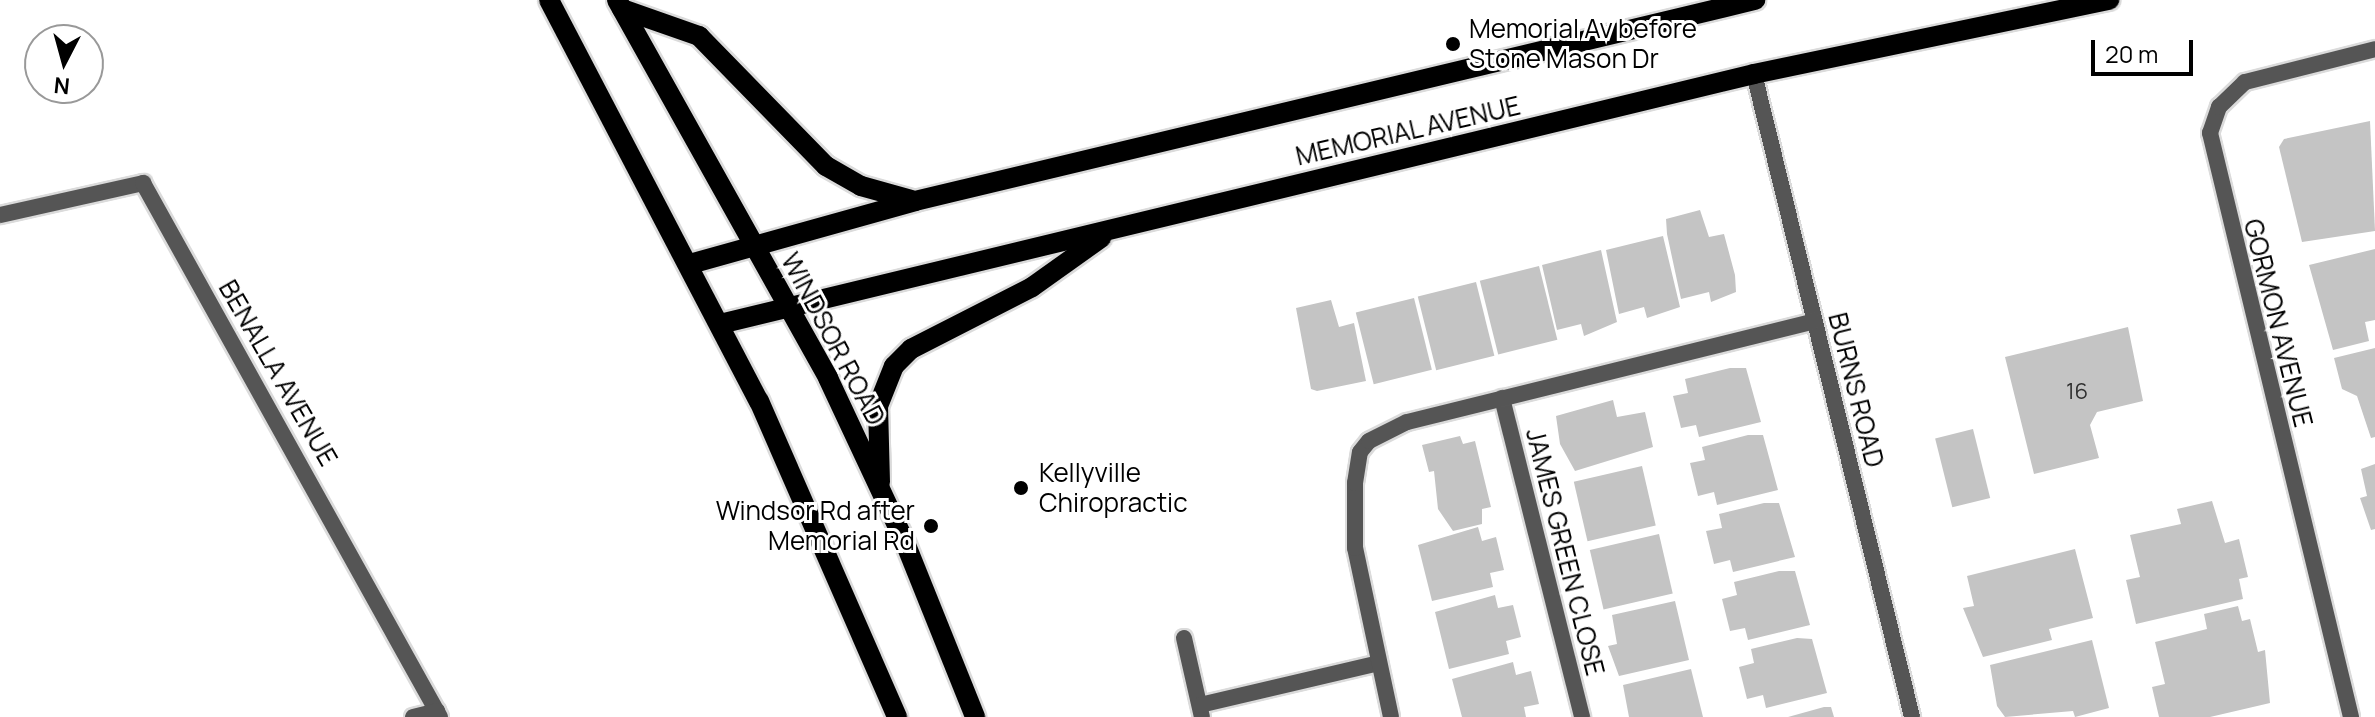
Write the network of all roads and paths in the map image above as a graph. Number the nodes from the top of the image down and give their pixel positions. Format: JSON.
{"nodes":[{"id":1,"x":549,"y":0,"type":"edge"},
{"id":2,"x":1755,"y":0,"type":"edge"},
{"id":3,"x":2109,"y":0,"type":"edge"},
{"id":4,"x":620,"y":4,"type":"edge"},
{"id":5,"x":1697,"y":7,"type":"edge"},
{"id":6,"x":2375,"y":49,"type":"edge"},
{"id":7,"x":1754,"y":74,"type":"junction"},
{"id":8,"x":915,"y":201,"type":"junction"},
{"id":9,"x":0,"y":215,"type":"edge"},
{"id":10,"x":1111,"y":231,"type":"junction"},
{"id":11,"x":754,"y":246,"type":"junction"},
{"id":12,"x":690,"y":264,"type":"junction"},
{"id":13,"x":788,"y":308,"type":"junction"},
{"id":14,"x":1814,"y":321,"type":"junction"},
{"id":15,"x":720,"y":324,"type":"junction"},
{"id":16,"x":1502,"y":398,"type":"junction"},
{"id":17,"x":881,"y":488,"type":"junction"},
{"id":18,"x":1184,"y":638,"type":"dead end"},
{"id":19,"x":1379,"y":663,"type":"junction"},
{"id":20,"x":1201,"y":711,"type":"edge"},
{"id":21,"x":439,"y":714,"type":"edge"},
{"id":22,"x":413,"y":717,"type":"edge"},
{"id":23,"x":897,"y":717,"type":"edge"},
{"id":24,"x":975,"y":717,"type":"edge"},
{"id":25,"x":1391,"y":717,"type":"edge"},
{"id":26,"x":1582,"y":717,"type":"edge"},
{"id":27,"x":1912,"y":717,"type":"edge"},
{"id":28,"x":2351,"y":717,"type":"edge"}],
"edges":[{"from":1,"to":12,"type":"main road"},
{"from":2,"to":5,"type":"main road","name":"MEMORIAL AVENUE"},
{"from":3,"to":7,"type":"main road","name":"MEMORIAL AVENUE"},
{"from":4,"to":8,"type":"main road"},
{"from":4,"to":11,"type":"main road","name":"WINDSOR ROAD"},
{"from":5,"to":8,"type":"main road","name":"MEMORIAL AVENUE"},
{"from":6,"to":28,"type":"street","name":"GORMON AVENUE"},
{"from":7,"to":10,"type":"main road","name":"MEMORIAL AVENUE"},
{"from":7,"to":14,"type":"street","name":"BURNS ROAD"},
{"from":8,"to":11,"type":"main road","name":"MEMORIAL AVENUE"},
{"from":9,"to":21,"type":"street","name":"BENALLA AVENUE"},
{"from":10,"to":13,"type":"main road","name":"MEMORIAL AVENUE"},
{"from":10,"to":17,"type":"main road"},
{"from":11,"to":12,"type":"main road","name":"MEMORIAL AVENUE"},
{"from":11,"to":13,"type":"main road","name":"WINDSOR ROAD"},
{"from":12,"to":15,"type":"main road"},
{"from":13,"to":15,"type":"main road","name":"MEMORIAL AVENUE"},
{"from":13,"to":17,"type":"main road","name":"WINDSOR ROAD"},
{"from":14,"to":16,"type":"street","name":"JAMES GREEN CLOSE"},
{"from":14,"to":27,"type":"street","name":"BURNS ROAD"},
{"from":15,"to":23,"type":"main road"},
{"from":16,"to":19,"type":"street","name":"JAMES GREEN CLOSE"},
{"from":16,"to":26,"type":"street","name":"JAMES GREEN CLOSE"},
{"from":17,"to":24,"type":"main road","name":"WINDSOR ROAD"},
{"from":18,"to":20,"type":"street"},
{"from":19,"to":20,"type":"street"},
{"from":19,"to":25,"type":"street"},
{"from":21,"to":22,"type":"street"}]}
